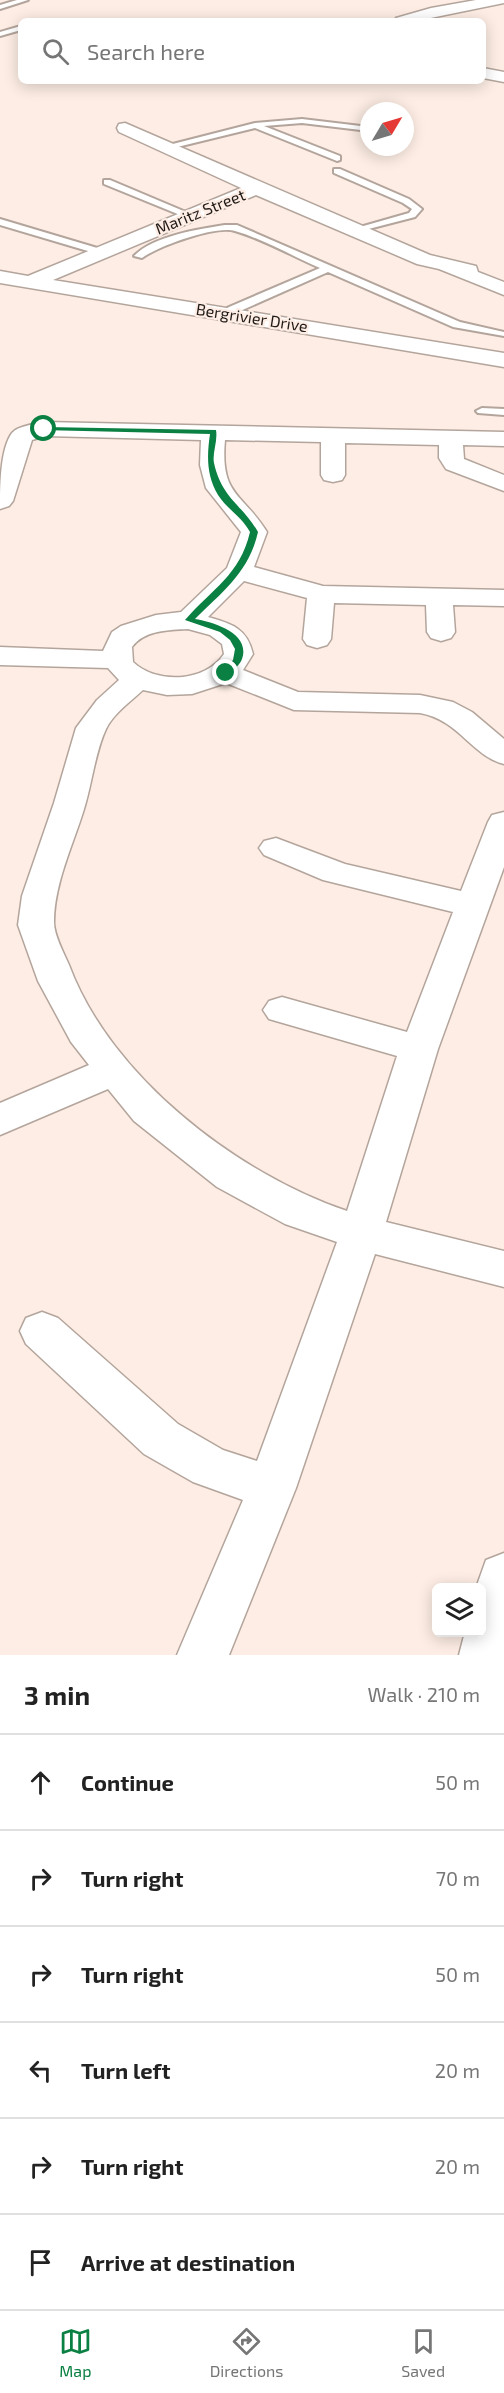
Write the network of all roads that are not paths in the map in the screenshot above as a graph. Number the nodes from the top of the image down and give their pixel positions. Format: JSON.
{"nodes":[{"id":1,"x":25,"y":0,"type":"edge"},
{"id":2,"x":501,"y":0,"type":"edge"},
{"id":3,"x":0,"y":7,"type":"edge"},
{"id":4,"x":411,"y":18,"type":"edge"},
{"id":5,"x":18,"y":29,"type":"edge"},
{"id":6,"x":0,"y":34,"type":"edge"},
{"id":7,"x":486,"y":74,"type":"edge"},
{"id":8,"x":504,"y":77,"type":"edge"},
{"id":9,"x":254,"y":125,"type":"junction"},
{"id":10,"x":125,"y":128,"type":"dead end"},
{"id":11,"x":360,"y":128,"type":"edge"},
{"id":12,"x":165,"y":147,"type":"junction"},
{"id":13,"x":338,"y":158,"type":"dead end"},
{"id":14,"x":337,"y":171,"type":"dead end"},
{"id":15,"x":107,"y":183,"type":"dead end"},
{"id":16,"x":256,"y":188,"type":"junction"},
{"id":17,"x":188,"y":215,"type":"junction"},
{"id":18,"x":0,"y":222,"type":"edge"},
{"id":19,"x":356,"y":231,"type":"junction"},
{"id":20,"x":101,"y":252,"type":"junction"},
{"id":21,"x":139,"y":256,"type":"dead end"},
{"id":22,"x":446,"y":267,"type":"junction"},
{"id":23,"x":327,"y":269,"type":"junction"},
{"id":24,"x":469,"y":270,"type":"dead end"},
{"id":25,"x":0,"y":277,"type":"edge"},
{"id":26,"x":33,"y":281,"type":"junction"},
{"id":27,"x":504,"y":289,"type":"edge"},
{"id":28,"x":227,"y":313,"type":"junction"},
{"id":29,"x":501,"y":334,"type":"dead end"},
{"id":30,"x":504,"y":360,"type":"edge"},
{"id":31,"x":482,"y":411,"type":"dead end"},
{"id":32,"x":504,"y":412,"type":"edge"},
{"id":33,"x":214,"y":432,"type":"junction"},
{"id":34,"x":333,"y":434,"type":"junction"},
{"id":35,"x":451,"y":437,"type":"junction"},
{"id":36,"x":504,"y":439,"type":"edge"},
{"id":37,"x":333,"y":476,"type":"dead end"},
{"id":38,"x":504,"y":484,"type":"edge"},
{"id":39,"x":0,"y":501,"type":"edge"},
{"id":40,"x":239,"y":571,"type":"junction"},
{"id":41,"x":322,"y":594,"type":"junction"},
{"id":42,"x":439,"y":597,"type":"junction"},
{"id":43,"x":504,"y":598,"type":"edge"},
{"id":44,"x":189,"y":620,"type":"junction"},
{"id":45,"x":441,"y":632,"type":"dead end"},
{"id":46,"x":317,"y":639,"type":"dead end"},
{"id":47,"x":0,"y":656,"type":"edge"},
{"id":48,"x":127,"y":669,"type":"junction"},
{"id":49,"x":226,"y":673,"type":"junction"},
{"id":50,"x":504,"y":755,"type":"edge"},
{"id":51,"x":504,"y":822,"type":"edge"},
{"id":52,"x":276,"y":848,"type":"dead end"},
{"id":53,"x":474,"y":906,"type":"junction"},
{"id":54,"x":282,"y":1010,"type":"dead end"},
{"id":55,"x":419,"y":1049,"type":"junction"},
{"id":56,"x":114,"y":1070,"type":"junction"},
{"id":57,"x":0,"y":1120,"type":"edge"},
{"id":58,"x":361,"y":1233,"type":"junction"},
{"id":59,"x":504,"y":1269,"type":"edge"},
{"id":60,"x":42,"y":1331,"type":"dead end"},
{"id":61,"x":272,"y":1488,"type":"junction"},
{"id":62,"x":504,"y":1577,"type":"edge"},
{"id":63,"x":203,"y":1655,"type":"edge"},
{"id":64,"x":485,"y":1655,"type":"edge"}],
"edges":[{"from":1,"to":3,"type":"lane"},
{"from":2,"to":4,"type":"street"},
{"from":5,"to":6,"type":"lane"},
{"from":7,"to":8,"type":"street"},
{"from":9,"to":11,"type":"lane"},
{"from":9,"to":12,"type":"lane"},
{"from":9,"to":13,"type":"lane"},
{"from":10,"to":12,"type":"street"},
{"from":12,"to":16,"type":"street"},
{"from":14,"to":19,"type":"lane"},
{"from":15,"to":17,"type":"lane"},
{"from":16,"to":17,"type":"street","name":"Maritz Street"},
{"from":16,"to":19,"type":"street","name":"Maritz Street"},
{"from":17,"to":20,"type":"street","name":"Maritz Street"},
{"from":18,"to":20,"type":"lane"},
{"from":19,"to":22,"type":"street","name":"Maritz Street"},
{"from":20,"to":26,"type":"street","name":"Maritz Street"},
{"from":21,"to":23,"type":"lane"},
{"from":22,"to":24,"type":"street","name":"Maritz Street"},
{"from":22,"to":27,"type":"street"},
{"from":23,"to":28,"type":"lane"},
{"from":23,"to":29,"type":"lane"},
{"from":25,"to":26,"type":"street","name":"Bergrivier Drive"},
{"from":26,"to":28,"type":"street","name":"Bergrivier Drive"},
{"from":28,"to":30,"type":"street","name":"Bergrivier Drive"},
{"from":31,"to":32,"type":"lane"},
{"from":33,"to":34,"type":"street"},
{"from":33,"to":39,"type":"street"},
{"from":33,"to":40,"type":"street"},
{"from":34,"to":35,"type":"street"},
{"from":34,"to":37,"type":"street"},
{"from":35,"to":36,"type":"street"},
{"from":35,"to":38,"type":"street"},
{"from":40,"to":41,"type":"street"},
{"from":40,"to":44,"type":"street"},
{"from":41,"to":42,"type":"street"},
{"from":41,"to":46,"type":"street"},
{"from":42,"to":43,"type":"street"},
{"from":42,"to":45,"type":"street"},
{"from":44,"to":48,"type":"street"},
{"from":44,"to":49,"type":"street"},
{"from":47,"to":48,"type":"street"},
{"from":48,"to":49,"type":"street"},
{"from":48,"to":56,"type":"street"},
{"from":49,"to":50,"type":"street"},
{"from":51,"to":53,"type":"street"},
{"from":52,"to":53,"type":"street"},
{"from":53,"to":55,"type":"street"},
{"from":54,"to":55,"type":"street"},
{"from":55,"to":58,"type":"street"},
{"from":56,"to":57,"type":"street"},
{"from":56,"to":58,"type":"street"},
{"from":58,"to":59,"type":"street"},
{"from":58,"to":61,"type":"street"},
{"from":60,"to":61,"type":"street"},
{"from":61,"to":63,"type":"street"},
{"from":62,"to":64,"type":"street"}]}
